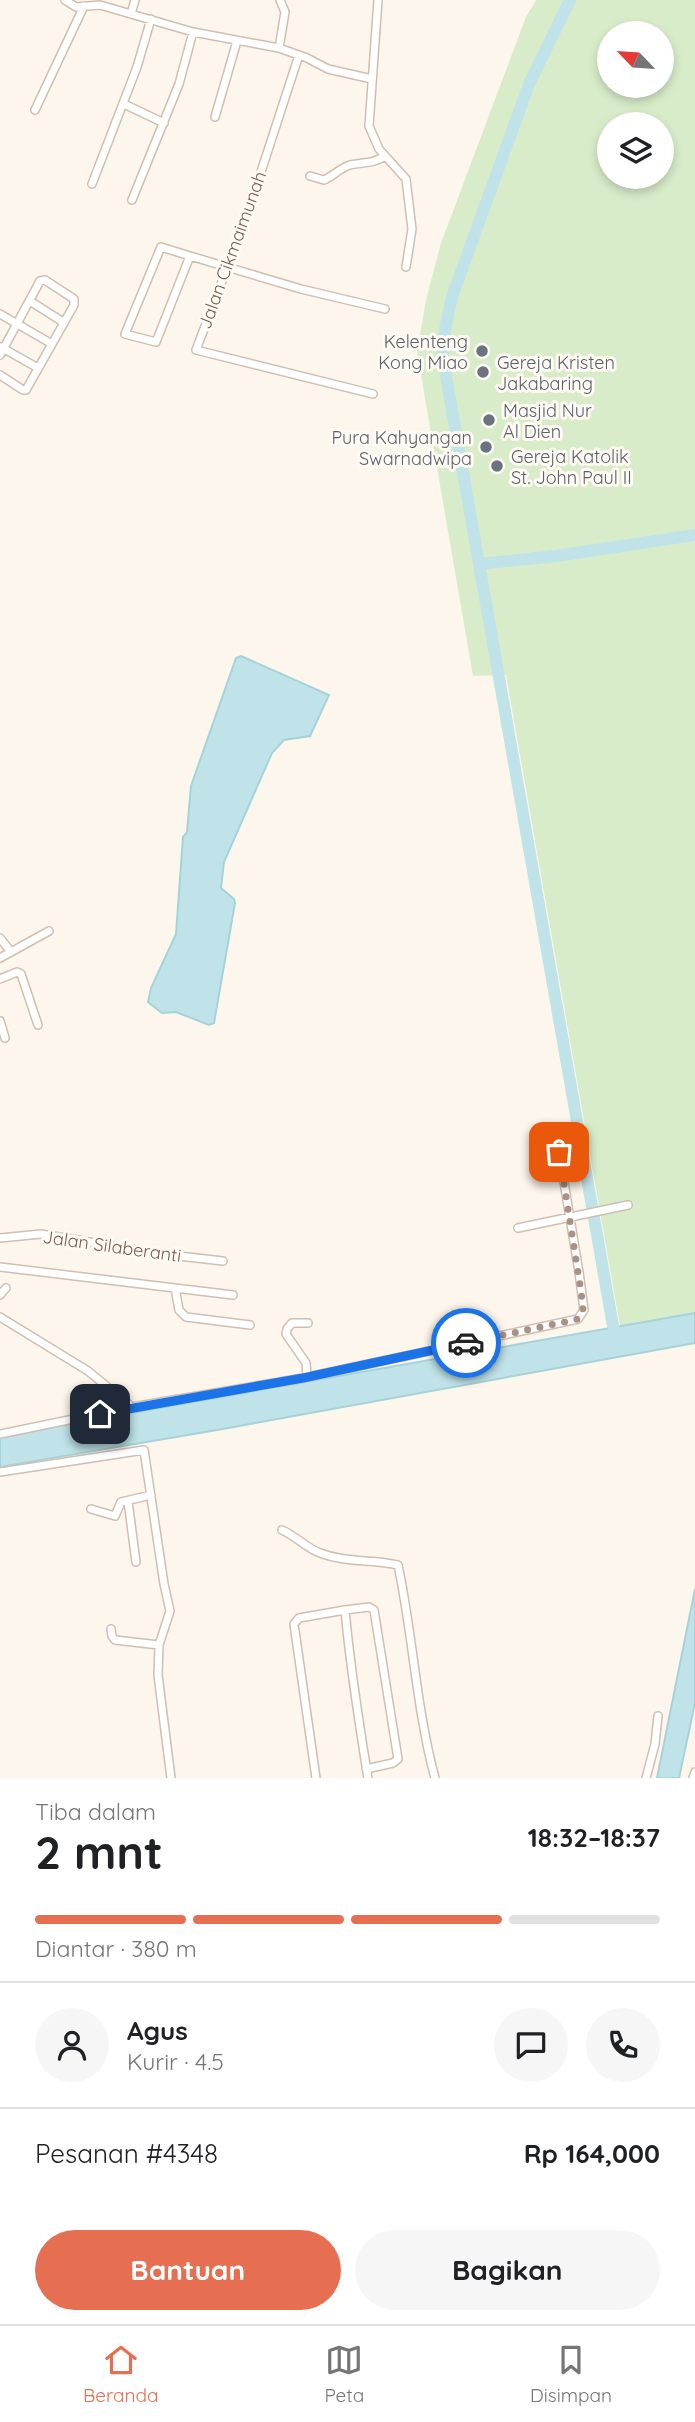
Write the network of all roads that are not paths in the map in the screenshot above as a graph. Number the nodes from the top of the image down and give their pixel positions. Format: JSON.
{"nodes":[{"id":1,"x":65,"y":0,"type":"edge"},
{"id":2,"x":135,"y":0,"type":"edge"},
{"id":3,"x":281,"y":0,"type":"edge"},
{"id":4,"x":378,"y":0,"type":"edge"},
{"id":5,"x":88,"y":4,"type":"edge"},
{"id":6,"x":131,"y":14,"type":"junction"},
{"id":7,"x":151,"y":19,"type":"junction"},
{"id":8,"x":193,"y":32,"type":"junction"},
{"id":9,"x":237,"y":41,"type":"junction"},
{"id":10,"x":279,"y":48,"type":"junction"},
{"id":11,"x":299,"y":55,"type":"junction"},
{"id":12,"x":372,"y":79,"type":"junction"},
{"id":13,"x":124,"y":104,"type":"junction"},
{"id":14,"x":35,"y":110,"type":"dead end"},
{"id":15,"x":215,"y":117,"type":"dead end"},
{"id":16,"x":164,"y":124,"type":"junction"},
{"id":17,"x":385,"y":156,"type":"junction"},
{"id":18,"x":310,"y":176,"type":"dead end"},
{"id":19,"x":92,"y":184,"type":"dead end"},
{"id":20,"x":132,"y":200,"type":"dead end"},
{"id":21,"x":190,"y":256,"type":"junction"},
{"id":22,"x":227,"y":266,"type":"junction"},
{"id":23,"x":406,"y":268,"type":"dead end"},
{"id":24,"x":30,"y":301,"type":"junction"},
{"id":25,"x":385,"y":309,"type":"dead end"},
{"id":26,"x":0,"y":314,"type":"edge"},
{"id":27,"x":63,"y":322,"type":"junction"},
{"id":28,"x":18,"y":323,"type":"junction"},
{"id":29,"x":52,"y":344,"type":"junction"},
{"id":30,"x":1,"y":350,"type":"edge"},
{"id":31,"x":38,"y":368,"type":"junction"},
{"id":32,"x":0,"y":375,"type":"edge"},
{"id":33,"x":373,"y":394,"type":"dead end"},
{"id":34,"x":49,"y":931,"type":"dead end"},
{"id":35,"x":0,"y":938,"type":"edge"},
{"id":36,"x":11,"y":952,"type":"junction"},
{"id":37,"x":0,"y":958,"type":"edge"},
{"id":38,"x":0,"y":979,"type":"edge"},
{"id":39,"x":0,"y":1021,"type":"edge"},
{"id":40,"x":38,"y":1025,"type":"dead end"},
{"id":41,"x":5,"y":1038,"type":"dead end"},
{"id":42,"x":559,"y":1152,"type":"dead end"},
{"id":43,"x":628,"y":1205,"type":"dead end"},
{"id":44,"x":570,"y":1217,"type":"junction"},
{"id":45,"x":518,"y":1228,"type":"dead end"},
{"id":46,"x":0,"y":1238,"type":"edge"},
{"id":47,"x":223,"y":1261,"type":"dead end"},
{"id":48,"x":0,"y":1267,"type":"edge"},
{"id":49,"x":6,"y":1288,"type":"dead end"},
{"id":50,"x":175,"y":1288,"type":"junction"},
{"id":51,"x":0,"y":1295,"type":"edge"},
{"id":52,"x":233,"y":1295,"type":"dead end"},
{"id":53,"x":0,"y":1317,"type":"edge"},
{"id":54,"x":308,"y":1323,"type":"dead end"},
{"id":55,"x":250,"y":1325,"type":"dead end"},
{"id":56,"x":307,"y":1376,"type":"junction"},
{"id":57,"x":132,"y":1407,"type":"junction"},
{"id":58,"x":0,"y":1434,"type":"edge"},
{"id":59,"x":0,"y":1472,"type":"edge"},
{"id":60,"x":151,"y":1495,"type":"junction"},
{"id":61,"x":128,"y":1501,"type":"junction"},
{"id":62,"x":91,"y":1509,"type":"dead end"},
{"id":63,"x":282,"y":1530,"type":"dead end"},
{"id":64,"x":136,"y":1562,"type":"dead end"},
{"id":65,"x":345,"y":1611,"type":"junction"},
{"id":66,"x":111,"y":1629,"type":"dead end"},
{"id":67,"x":159,"y":1645,"type":"junction"},
{"id":68,"x":658,"y":1716,"type":"dead end"},
{"id":69,"x":367,"y":1774,"type":"edge"},
{"id":70,"x":171,"y":1778,"type":"edge"},
{"id":71,"x":316,"y":1778,"type":"edge"},
{"id":72,"x":435,"y":1778,"type":"edge"},
{"id":73,"x":646,"y":1778,"type":"edge"}],
"edges":[{"from":1,"to":5,"type":"street"},
{"from":2,"to":6,"type":"street"},
{"from":3,"to":10,"type":"street"},
{"from":4,"to":12,"type":"street"},
{"from":5,"to":6,"type":"street"},
{"from":5,"to":14,"type":"street"},
{"from":6,"to":7,"type":"street"},
{"from":7,"to":8,"type":"street"},
{"from":7,"to":13,"type":"street"},
{"from":8,"to":9,"type":"street"},
{"from":8,"to":16,"type":"street"},
{"from":9,"to":10,"type":"street"},
{"from":9,"to":15,"type":"street"},
{"from":10,"to":11,"type":"street"},
{"from":11,"to":12,"type":"street"},
{"from":11,"to":22,"type":"street","name":"Jalan Cikmaimunah"},
{"from":12,"to":17,"type":"street"},
{"from":13,"to":16,"type":"street"},
{"from":13,"to":19,"type":"street"},
{"from":16,"to":20,"type":"street"},
{"from":17,"to":18,"type":"street"},
{"from":17,"to":23,"type":"street"},
{"from":21,"to":21,"type":"street"},
{"from":21,"to":22,"type":"street"},
{"from":22,"to":25,"type":"street"},
{"from":22,"to":33,"type":"street","name":"Jalan Cikmaimunah"},
{"from":24,"to":27,"type":"street"},
{"from":24,"to":27,"type":"street"},
{"from":24,"to":28,"type":"street"},
{"from":26,"to":28,"type":"street"},
{"from":27,"to":29,"type":"street"},
{"from":28,"to":29,"type":"street"},
{"from":28,"to":30,"type":"street"},
{"from":29,"to":31,"type":"street"},
{"from":30,"to":31,"type":"street"},
{"from":31,"to":32,"type":"street"},
{"from":34,"to":36,"type":"street"},
{"from":35,"to":36,"type":"street"},
{"from":36,"to":37,"type":"street"},
{"from":38,"to":40,"type":"street"},
{"from":39,"to":41,"type":"street"},
{"from":42,"to":44,"type":"street"},
{"from":43,"to":44,"type":"street"},
{"from":44,"to":45,"type":"street"},
{"from":44,"to":56,"type":"street"},
{"from":46,"to":47,"type":"street","name":"Jalan Silaberanti"},
{"from":48,"to":50,"type":"street"},
{"from":49,"to":51,"type":"street"},
{"from":50,"to":52,"type":"street"},
{"from":50,"to":55,"type":"street"},
{"from":53,"to":57,"type":"street"},
{"from":54,"to":56,"type":"street"},
{"from":56,"to":57,"type":"street"},
{"from":57,"to":58,"type":"street"},
{"from":59,"to":60,"type":"street"},
{"from":60,"to":61,"type":"street"},
{"from":60,"to":67,"type":"street"},
{"from":61,"to":62,"type":"street"},
{"from":61,"to":64,"type":"street"},
{"from":63,"to":72,"type":"street"},
{"from":65,"to":69,"type":"street"},
{"from":65,"to":69,"type":"street"},
{"from":65,"to":71,"type":"street"},
{"from":66,"to":67,"type":"street"},
{"from":67,"to":70,"type":"street"},
{"from":68,"to":73,"type":"street"}]}
